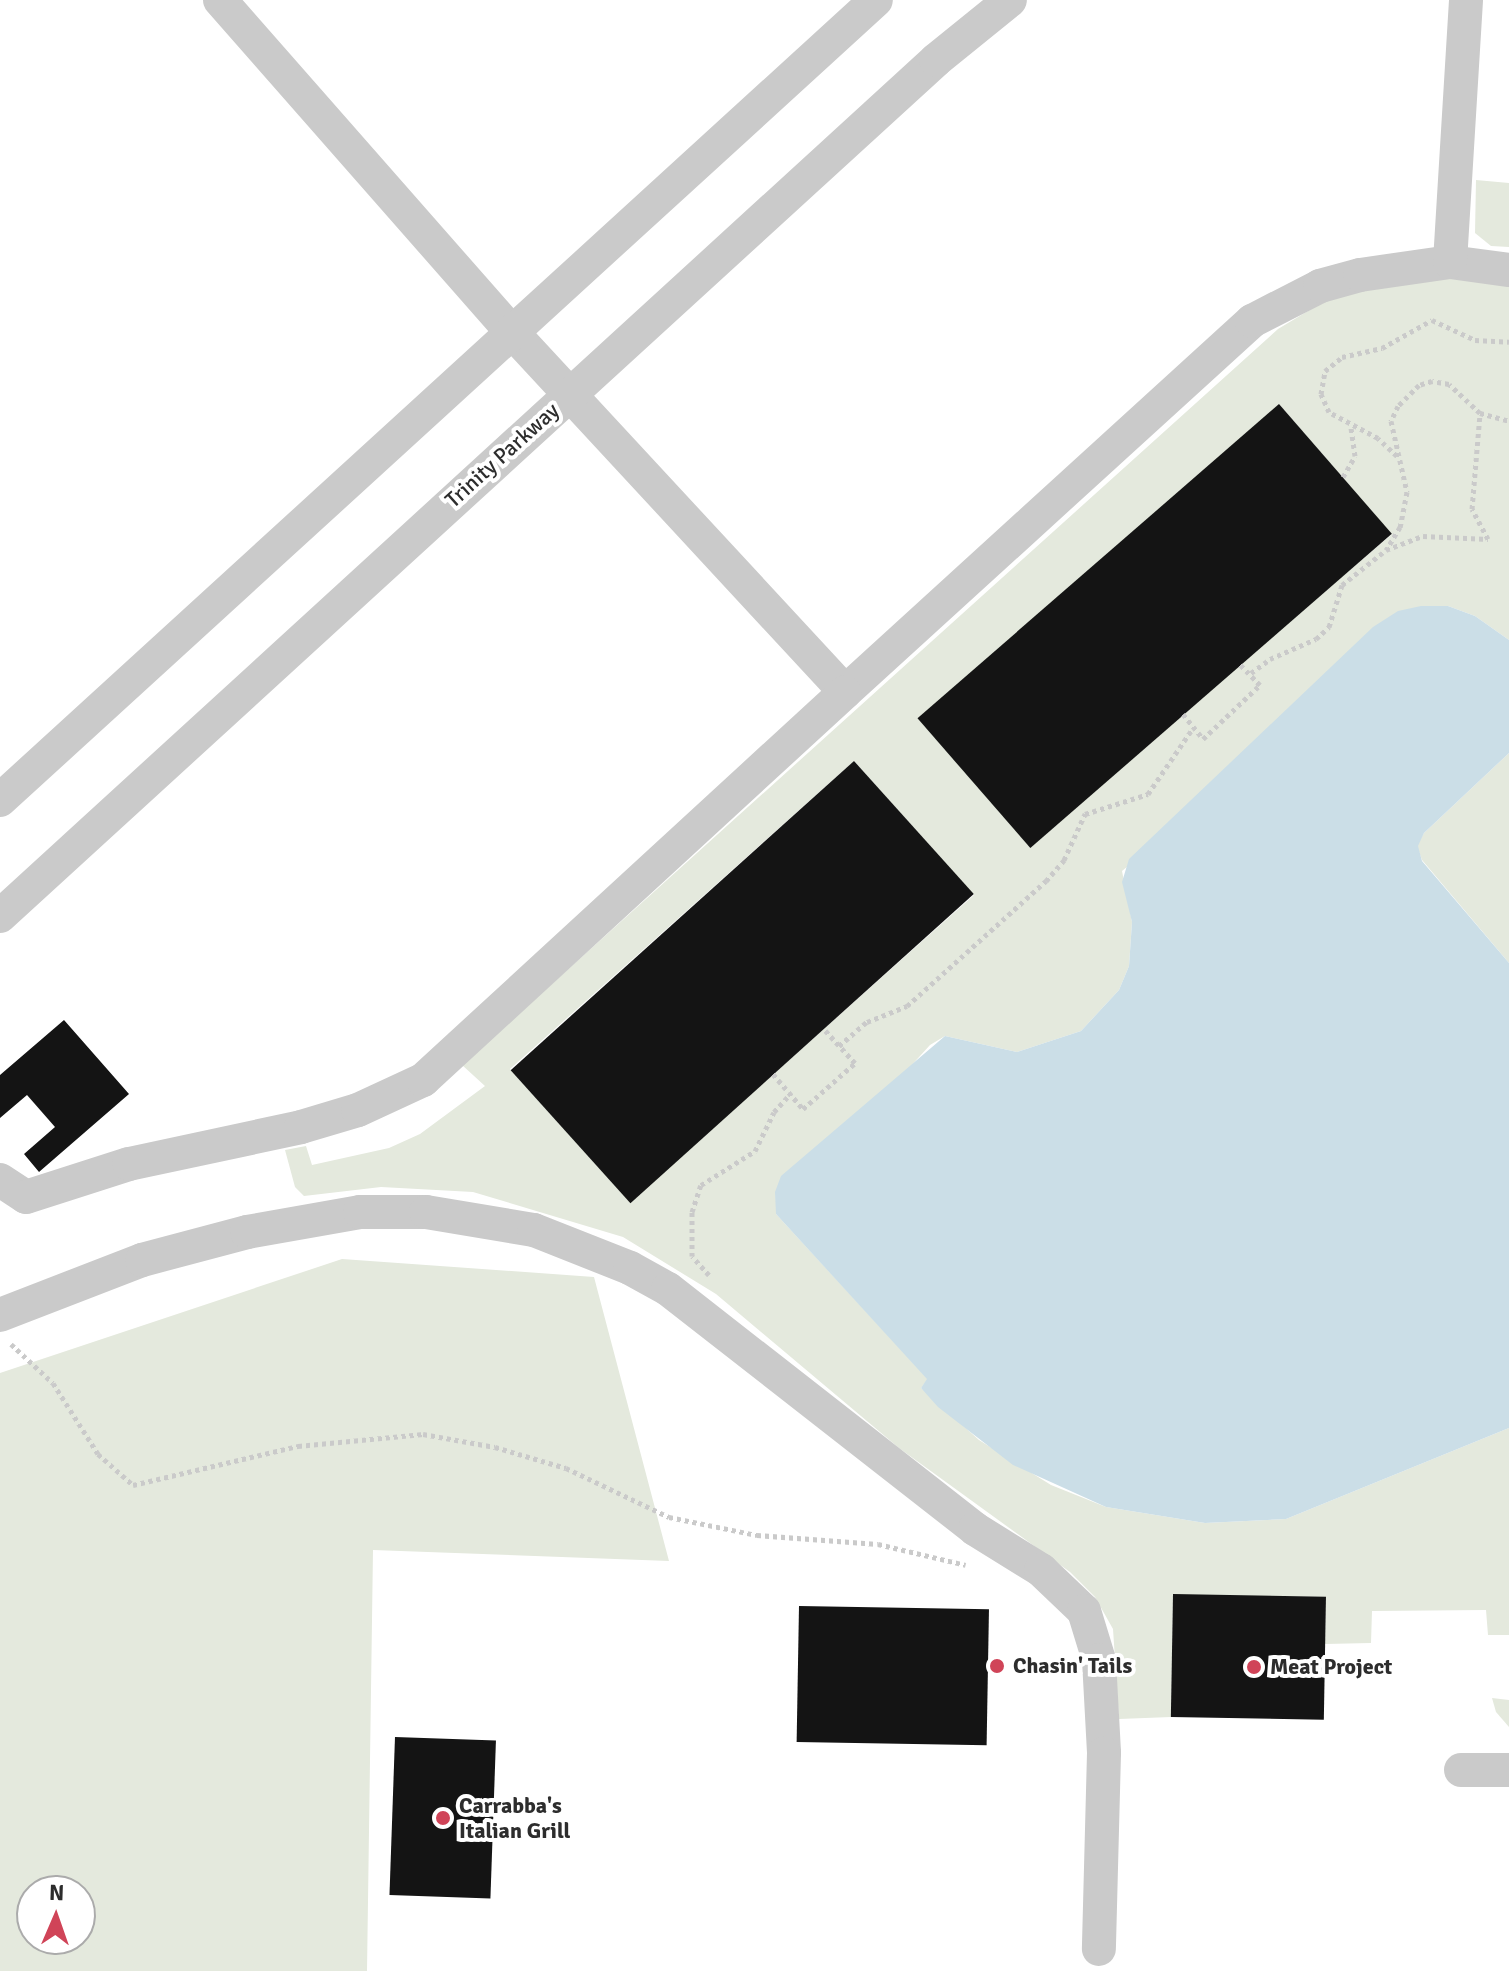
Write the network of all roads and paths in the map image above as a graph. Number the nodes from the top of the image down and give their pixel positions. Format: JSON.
{"nodes":[{"id":1,"x":220,"y":0,"type":"edge"},
{"id":2,"x":876,"y":0,"type":"edge"},
{"id":3,"x":1010,"y":0,"type":"edge"},
{"id":4,"x":1466,"y":0,"type":"edge"},
{"id":5,"x":841,"y":11,"type":"edge"},
{"id":6,"x":1450,"y":262,"type":"junction"},
{"id":7,"x":1509,"y":270,"type":"edge"},
{"id":8,"x":512,"y":332,"type":"junction"},
{"id":9,"x":1509,"y":342,"type":"edge"},
{"id":10,"x":571,"y":392,"type":"junction"},
{"id":11,"x":1480,"y":413,"type":"junction"},
{"id":12,"x":1509,"y":421,"type":"edge"},
{"id":13,"x":1351,"y":426,"type":"junction"},
{"id":14,"x":1397,"y":456,"type":"junction"},
{"id":15,"x":1343,"y":477,"type":"dead end"},
{"id":16,"x":1386,"y":550,"type":"junction"},
{"id":17,"x":1240,"y":664,"type":"dead end"},
{"id":18,"x":1251,"y":673,"type":"junction"},
{"id":19,"x":845,"y":692,"type":"junction"},
{"id":20,"x":1183,"y":714,"type":"dead end"},
{"id":21,"x":1193,"y":728,"type":"junction"},
{"id":22,"x":0,"y":800,"type":"edge"},
{"id":23,"x":0,"y":916,"type":"edge"},
{"id":24,"x":824,"y":1029,"type":"dead end"},
{"id":25,"x":839,"y":1046,"type":"junction"},
{"id":26,"x":773,"y":1074,"type":"dead end"},
{"id":27,"x":791,"y":1093,"type":"junction"},
{"id":28,"x":0,"y":1180,"type":"edge"},
{"id":29,"x":721,"y":1285,"type":"dead end"},
{"id":30,"x":4,"y":1328,"type":"edge"},
{"id":31,"x":982,"y":1569,"type":"dead end"},
{"id":32,"x":1461,"y":1770,"type":"dead end"},
{"id":33,"x":1509,"y":1770,"type":"edge"},
{"id":34,"x":1099,"y":1949,"type":"dead end"}],
"edges":[{"from":1,"to":8,"type":"street"},
{"from":2,"to":5,"type":"street"},
{"from":3,"to":10,"type":"street","name":"Trinity Parkway"},
{"from":4,"to":6,"type":"street"},
{"from":5,"to":8,"type":"street"},
{"from":6,"to":7,"type":"street"},
{"from":6,"to":19,"type":"street"},
{"from":8,"to":10,"type":"street"},
{"from":8,"to":22,"type":"street"},
{"from":9,"to":13,"type":"path"},
{"from":10,"to":19,"type":"street"},
{"from":10,"to":23,"type":"street","name":"Trinity Parkway"},
{"from":11,"to":12,"type":"path"},
{"from":11,"to":14,"type":"path"},
{"from":11,"to":16,"type":"path"},
{"from":13,"to":14,"type":"path"},
{"from":13,"to":15,"type":"path"},
{"from":14,"to":16,"type":"path"},
{"from":16,"to":18,"type":"path"},
{"from":17,"to":18,"type":"path"},
{"from":18,"to":21,"type":"path"},
{"from":19,"to":28,"type":"street"},
{"from":20,"to":21,"type":"path"},
{"from":21,"to":25,"type":"path"},
{"from":24,"to":25,"type":"path"},
{"from":25,"to":27,"type":"path"},
{"from":26,"to":27,"type":"path"},
{"from":27,"to":29,"type":"path"},
{"from":30,"to":31,"type":"path"},
{"from":30,"to":34,"type":"street"},
{"from":32,"to":33,"type":"street"}]}
